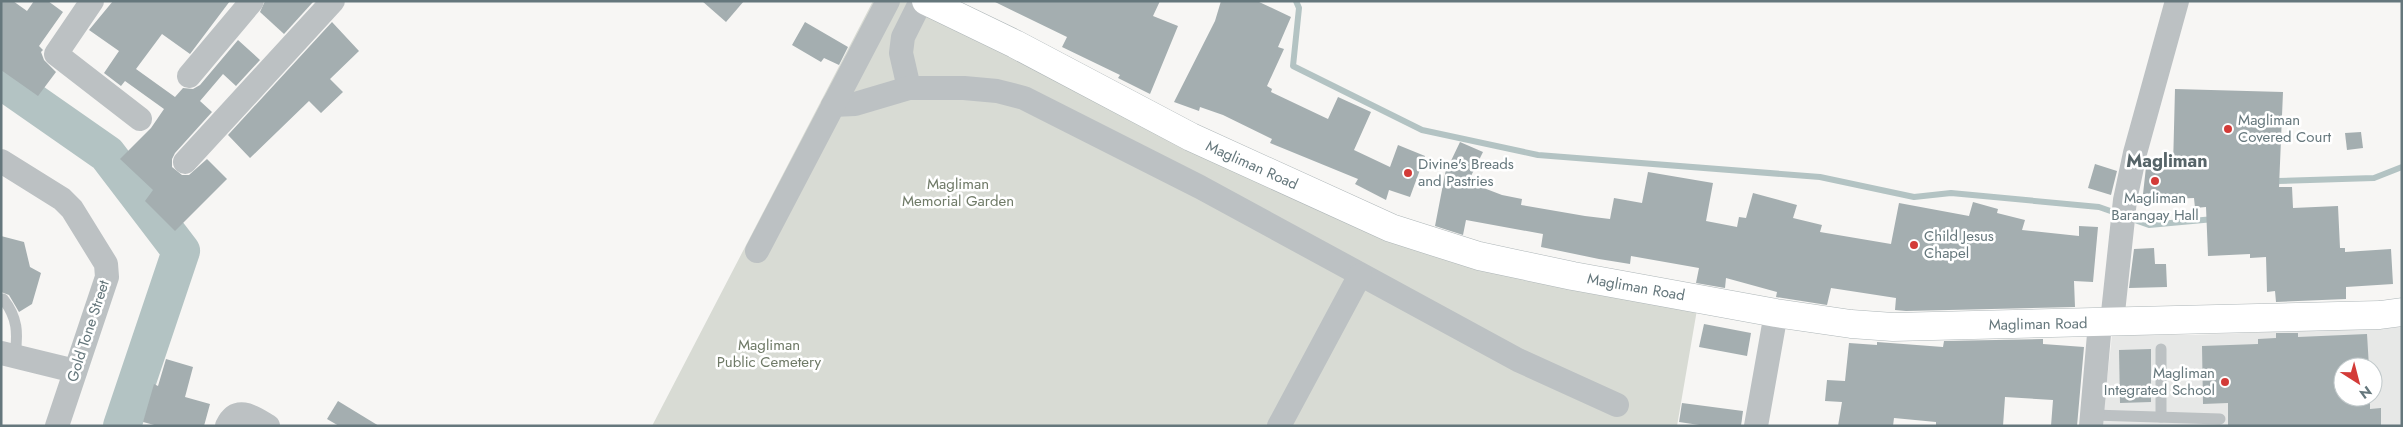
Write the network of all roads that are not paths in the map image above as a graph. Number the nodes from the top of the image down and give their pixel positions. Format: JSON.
{"nodes":[{"id":1,"x":252,"y":1,"type":"edge"},
{"id":2,"x":333,"y":1,"type":"edge"},
{"id":3,"x":888,"y":1,"type":"edge"},
{"id":4,"x":921,"y":1,"type":"edge"},
{"id":5,"x":926,"y":1,"type":"edge"},
{"id":6,"x":2177,"y":1,"type":"edge"},
{"id":7,"x":82,"y":5,"type":"edge"},
{"id":8,"x":190,"y":76,"type":"dead end"},
{"id":9,"x":908,"y":88,"type":"junction"},
{"id":10,"x":833,"y":105,"type":"junction"},
{"id":11,"x":140,"y":119,"type":"dead end"},
{"id":12,"x":1,"y":161,"type":"edge"},
{"id":13,"x":185,"y":162,"type":"dead end"},
{"id":14,"x":757,"y":251,"type":"dead end"},
{"id":15,"x":1360,"y":275,"type":"junction"},
{"id":16,"x":3,"y":299,"type":"dead end"},
{"id":17,"x":2402,"y":312,"type":"edge"},
{"id":18,"x":1776,"y":313,"type":"junction"},
{"id":19,"x":2106,"y":322,"type":"junction"},
{"id":20,"x":2161,"y":349,"type":"dead end"},
{"id":21,"x":8,"y":354,"type":"edge"},
{"id":22,"x":75,"y":371,"type":"junction"},
{"id":23,"x":1617,"y":405,"type":"dead end"},
{"id":24,"x":2161,"y":417,"type":"junction"},
{"id":25,"x":2220,"y":419,"type":"dead end"},
{"id":26,"x":2092,"y":420,"type":"edge"},
{"id":27,"x":57,"y":426,"type":"edge"},
{"id":28,"x":227,"y":426,"type":"edge"},
{"id":29,"x":268,"y":426,"type":"edge"},
{"id":30,"x":1279,"y":426,"type":"edge"},
{"id":31,"x":1756,"y":426,"type":"edge"}],
"edges":[{"from":1,"to":8,"type":"street"},
{"from":2,"to":13,"type":"street"},
{"from":3,"to":10,"type":"street"},
{"from":4,"to":9,"type":"street"},
{"from":5,"to":18,"type":"street","name":"Magliman Road"},
{"from":6,"to":19,"type":"street"},
{"from":7,"to":11,"type":"street"},
{"from":9,"to":10,"type":"street"},
{"from":9,"to":15,"type":"street"},
{"from":10,"to":14,"type":"street"},
{"from":12,"to":22,"type":"street","name":"Gold Tone Street"},
{"from":15,"to":23,"type":"street"},
{"from":15,"to":30,"type":"street"},
{"from":16,"to":21,"type":"lane"},
{"from":17,"to":19,"type":"street","name":"Magliman Road"},
{"from":18,"to":19,"type":"street","name":"Magliman Road"},
{"from":18,"to":31,"type":"street"},
{"from":19,"to":26,"type":"street"},
{"from":20,"to":24,"type":"lane"},
{"from":21,"to":22,"type":"street"},
{"from":22,"to":27,"type":"street","name":"Gold Tone Street"},
{"from":24,"to":25,"type":"lane"},
{"from":24,"to":26,"type":"lane"},
{"from":28,"to":29,"type":"street"}]}
